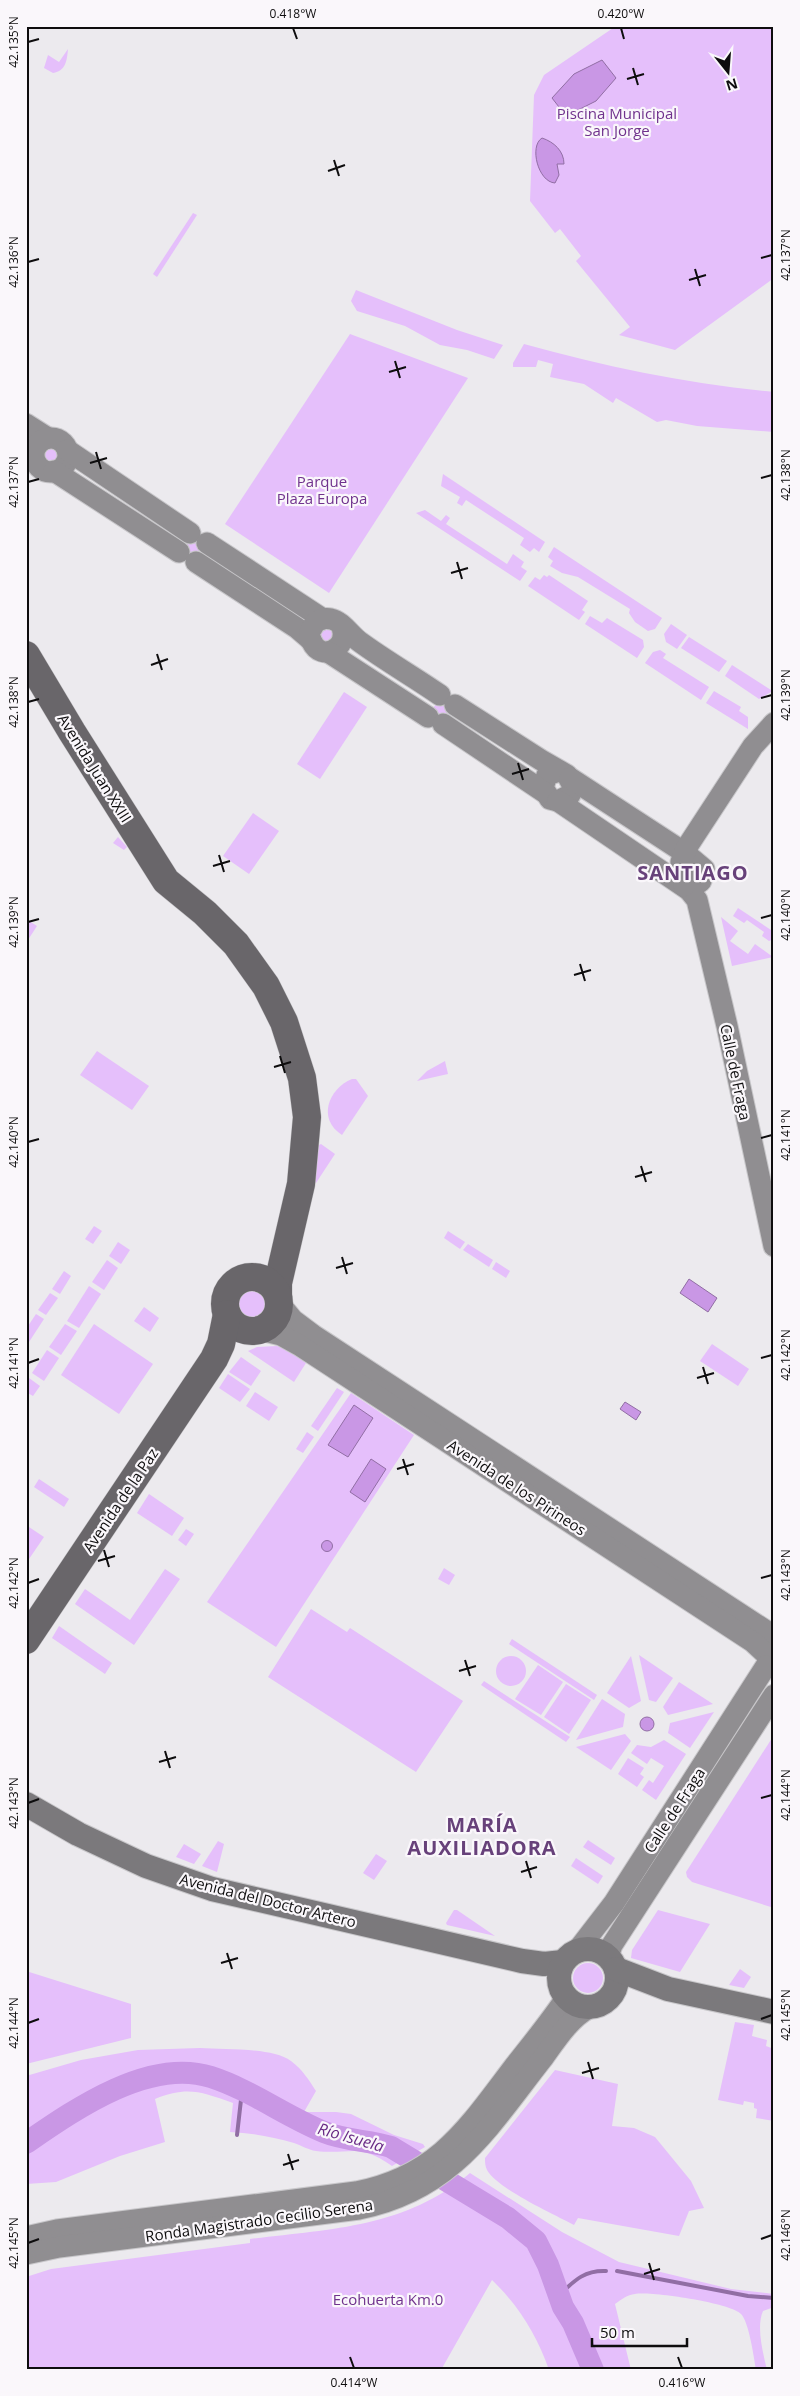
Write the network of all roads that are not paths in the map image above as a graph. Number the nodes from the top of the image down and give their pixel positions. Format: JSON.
{"nodes":[{"id":1,"x":26,"y":424,"type":"edge"},
{"id":2,"x":48,"y":438,"type":"junction"},
{"id":3,"x":67,"y":450,"type":"junction"},
{"id":4,"x":31,"y":457,"type":"edge"},
{"id":5,"x":54,"y":472,"type":"junction"},
{"id":6,"x":199,"y":538,"type":"junction"},
{"id":7,"x":187,"y":557,"type":"junction"},
{"id":8,"x":332,"y":623,"type":"junction"},
{"id":9,"x":320,"y":646,"type":"junction"},
{"id":10,"x":26,"y":655,"type":"edge"},
{"id":11,"x":448,"y":700,"type":"junction"},
{"id":12,"x":436,"y":721,"type":"junction"},
{"id":13,"x":774,"y":723,"type":"edge"},
{"id":14,"x":565,"y":775,"type":"junction"},
{"id":15,"x":551,"y":796,"type":"junction"},
{"id":16,"x":685,"y":853,"type":"junction"},
{"id":17,"x":686,"y":888,"type":"junction"},
{"id":18,"x":289,"y":1232,"type":"junction"},
{"id":19,"x":774,"y":1246,"type":"edge"},
{"id":20,"x":251,"y":1277,"type":"junction"},
{"id":21,"x":278,"y":1299,"type":"junction"},
{"id":22,"x":226,"y":1314,"type":"junction"},
{"id":23,"x":257,"y":1331,"type":"junction"},
{"id":24,"x":214,"y":1359,"type":"junction"},
{"id":25,"x":26,"y":1640,"type":"edge"},
{"id":26,"x":771,"y":1655,"type":"edge"},
{"id":27,"x":774,"y":1695,"type":"edge"},
{"id":28,"x":26,"y":1804,"type":"edge"},
{"id":29,"x":570,"y":1956,"type":"junction"},
{"id":30,"x":522,"y":1961,"type":"junction"},
{"id":31,"x":612,"y":1963,"type":"junction"},
{"id":32,"x":668,"y":1989,"type":"junction"},
{"id":33,"x":565,"y":1996,"type":"junction"},
{"id":34,"x":611,"y":1996,"type":"junction"},
{"id":35,"x":589,"y":2008,"type":"junction"},
{"id":36,"x":774,"y":2012,"type":"edge"},
{"id":37,"x":467,"y":2141,"type":"junction"},
{"id":38,"x":344,"y":2202,"type":"junction"},
{"id":39,"x":26,"y":2237,"type":"edge"},
{"id":40,"x":26,"y":2254,"type":"edge"}],
"edges":[{"from":1,"to":2,"type":"main road"},
{"from":2,"to":3,"type":"main road"},
{"from":2,"to":4,"type":"main road"},
{"from":3,"to":5,"type":"main road"},
{"from":3,"to":6,"type":"main road"},
{"from":4,"to":5,"type":"main road"},
{"from":5,"to":7,"type":"main road"},
{"from":6,"to":7,"type":"main road"},
{"from":6,"to":8,"type":"main road"},
{"from":7,"to":9,"type":"main road"},
{"from":8,"to":9,"type":"main road"},
{"from":8,"to":9,"type":"main road"},
{"from":8,"to":11,"type":"main road"},
{"from":9,"to":12,"type":"main road"},
{"from":10,"to":18,"type":"highway","name":"Avenida Juan XXIII"},
{"from":11,"to":12,"type":"main road"},
{"from":11,"to":14,"type":"main road"},
{"from":12,"to":15,"type":"main road"},
{"from":13,"to":16,"type":"main road"},
{"from":14,"to":15,"type":"main road"},
{"from":14,"to":16,"type":"main road"},
{"from":15,"to":17,"type":"main road"},
{"from":16,"to":17,"type":"main road"},
{"from":17,"to":19,"type":"main road","name":"Calle de Fraga"},
{"from":18,"to":20,"type":"highway"},
{"from":18,"to":21,"type":"highway"},
{"from":20,"to":21,"type":"highway"},
{"from":20,"to":22,"type":"highway"},
{"from":21,"to":23,"type":"highway"},
{"from":21,"to":26,"type":"main road","name":"Avenida de los Pirineos"},
{"from":22,"to":23,"type":"highway"},
{"from":22,"to":24,"type":"highway","name":"Avenida de la Paz"},
{"from":23,"to":24,"type":"highway","name":"Avenida de la Paz"},
{"from":23,"to":26,"type":"main road","name":"Avenida de los Pirineos"},
{"from":24,"to":25,"type":"highway","name":"Avenida de la Paz"},
{"from":26,"to":29,"type":"main road","name":"Calle de Fraga"},
{"from":27,"to":31,"type":"main road","name":"Calle de Fraga"},
{"from":28,"to":30,"type":"main road","name":"Avenida del Doctor Artero"},
{"from":29,"to":30,"type":"main road","name":"Avenida del Doctor Artero"},
{"from":29,"to":31,"type":"main road"},
{"from":29,"to":33,"type":"main road"},
{"from":30,"to":33,"type":"main road","name":"Avenida del Doctor Artero"},
{"from":31,"to":32,"type":"main road"},
{"from":31,"to":34,"type":"main road"},
{"from":32,"to":34,"type":"main road"},
{"from":32,"to":36,"type":"main road"},
{"from":33,"to":35,"type":"main road"},
{"from":33,"to":37,"type":"main road","name":"Ronda Magistrado Cecilio Serena"},
{"from":34,"to":35,"type":"main road"},
{"from":35,"to":37,"type":"main road","name":"Ronda Magistrado Cecilio Serena"},
{"from":37,"to":38,"type":"main road","name":"Ronda Magistrado Cecilio Serena"},
{"from":38,"to":39,"type":"main road","name":"Ronda Magistrado Cecilio Serena"},
{"from":38,"to":40,"type":"main road","name":"Ronda Magistrado Cecilio Serena"}]}
